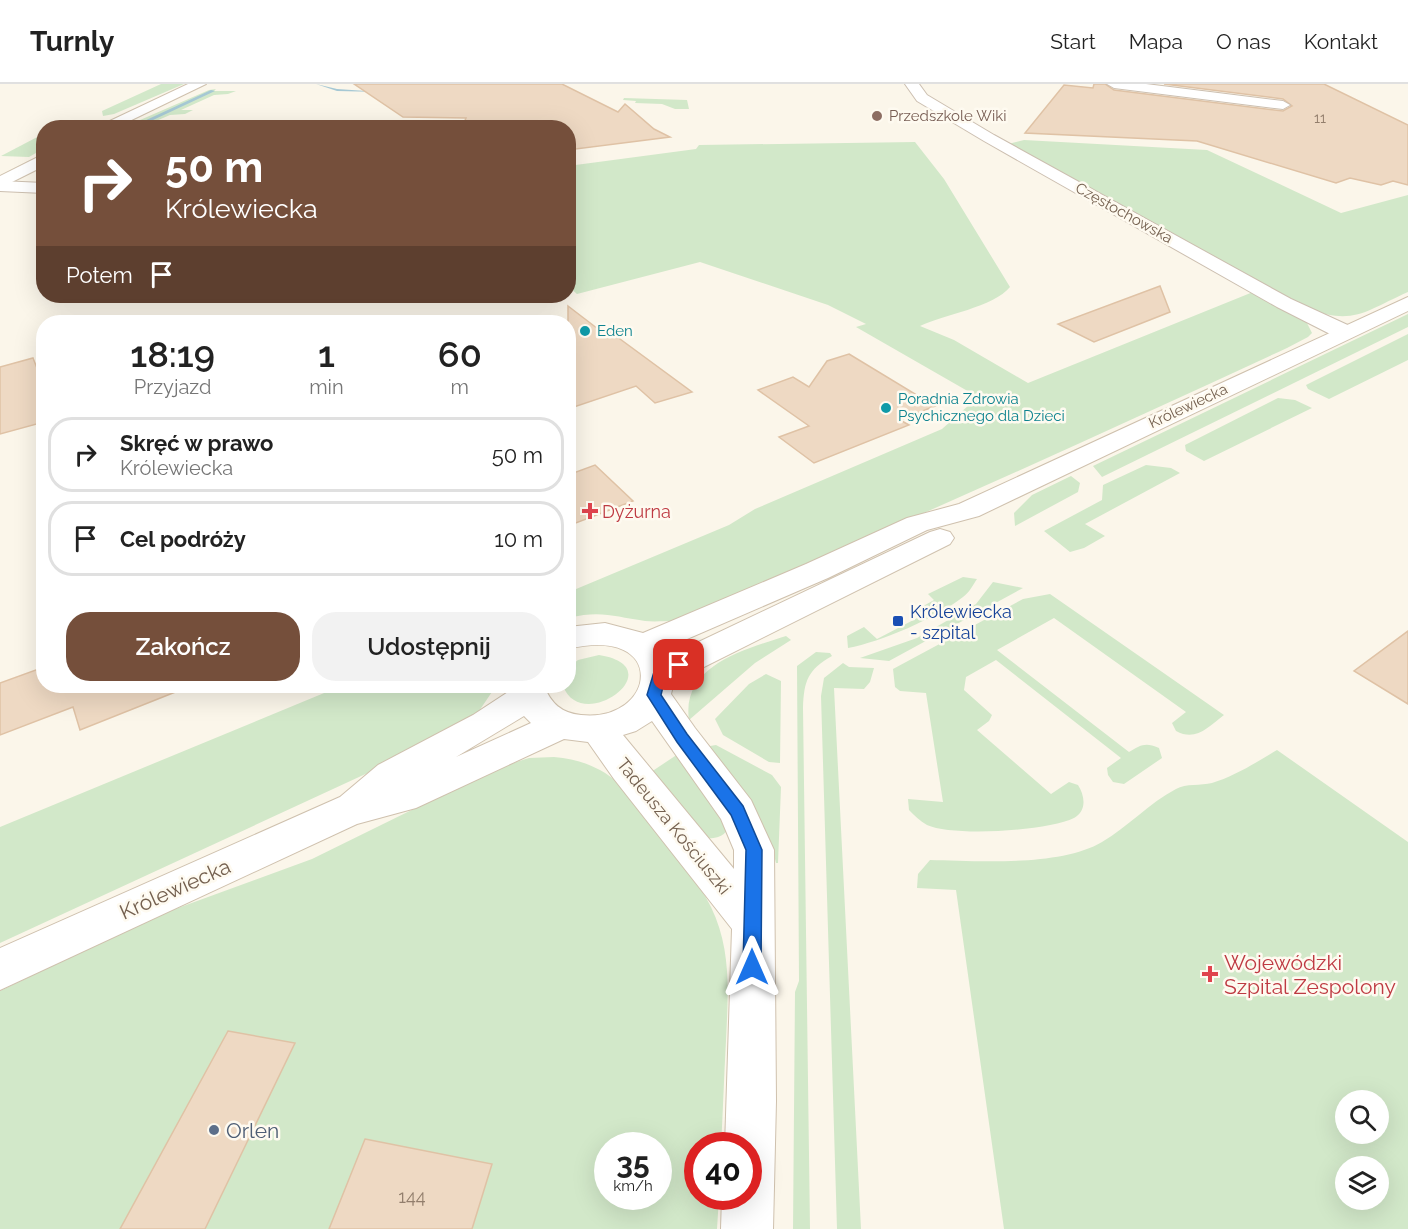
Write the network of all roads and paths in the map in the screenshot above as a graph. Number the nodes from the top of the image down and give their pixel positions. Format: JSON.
{"nodes":[{"id":1,"x":199,"y":84,"type":"edge"},
{"id":2,"x":912,"y":84,"type":"edge"},
{"id":3,"x":1114,"y":84,"type":"edge"},
{"id":4,"x":1283,"y":105,"type":"dead end"},
{"id":5,"x":120,"y":120,"type":"edge"},
{"id":6,"x":36,"y":164,"type":"edge"},
{"id":7,"x":0,"y":184,"type":"edge"},
{"id":8,"x":36,"y":187,"type":"edge"},
{"id":9,"x":1408,"y":303,"type":"edge"},
{"id":10,"x":1344,"y":332,"type":"junction"},
{"id":11,"x":969,"y":510,"type":"junction"},
{"id":12,"x":576,"y":637,"type":"edge"},
{"id":13,"x":642,"y":646,"type":"junction"},
{"id":14,"x":656,"y":685,"type":"junction"},
{"id":15,"x":525,"y":693,"type":"edge"},
{"id":16,"x":529,"y":693,"type":"edge"},
{"id":17,"x":580,"y":726,"type":"junction"},
{"id":18,"x":349,"y":810,"type":"junction"},
{"id":19,"x":752,"y":922,"type":"junction"},
{"id":20,"x":0,"y":969,"type":"edge"},
{"id":21,"x":751,"y":1132,"type":"edge"},
{"id":22,"x":748,"y":1210,"type":"edge"},
{"id":23,"x":747,"y":1229,"type":"edge"}],
"edges":[{"from":1,"to":5,"type":"street"},
{"from":2,"to":10,"type":"street","name":"Częstochowska"},
{"from":3,"to":4,"type":"street"},
{"from":6,"to":7,"type":"street"},
{"from":7,"to":8,"type":"street"},
{"from":9,"to":10,"type":"street","name":"Królewiecka"},
{"from":10,"to":11,"type":"street","name":"Królewiecka"},
{"from":11,"to":13,"type":"street","name":"Królewiecka"},
{"from":11,"to":14,"type":"street","name":"Królewiecka"},
{"from":12,"to":13,"type":"street"},
{"from":13,"to":14,"type":"street","name":"Tadeusza Kościuszki"},
{"from":14,"to":17,"type":"street","name":"Królewiecka"},
{"from":14,"to":19,"type":"street","name":"Tadeusza Kościuszki"},
{"from":15,"to":18,"type":"street","name":"Królewiecka"},
{"from":16,"to":17,"type":"street"},
{"from":17,"to":18,"type":"street","name":"Królewiecka"},
{"from":17,"to":19,"type":"street","name":"Tadeusza Kościuszki"},
{"from":18,"to":20,"type":"street","name":"Królewiecka"},
{"from":19,"to":21,"type":"street","name":"Tadeusza Kościuszki"},
{"from":22,"to":23,"type":"street","name":"Tadeusza Kościuszki"}]}
